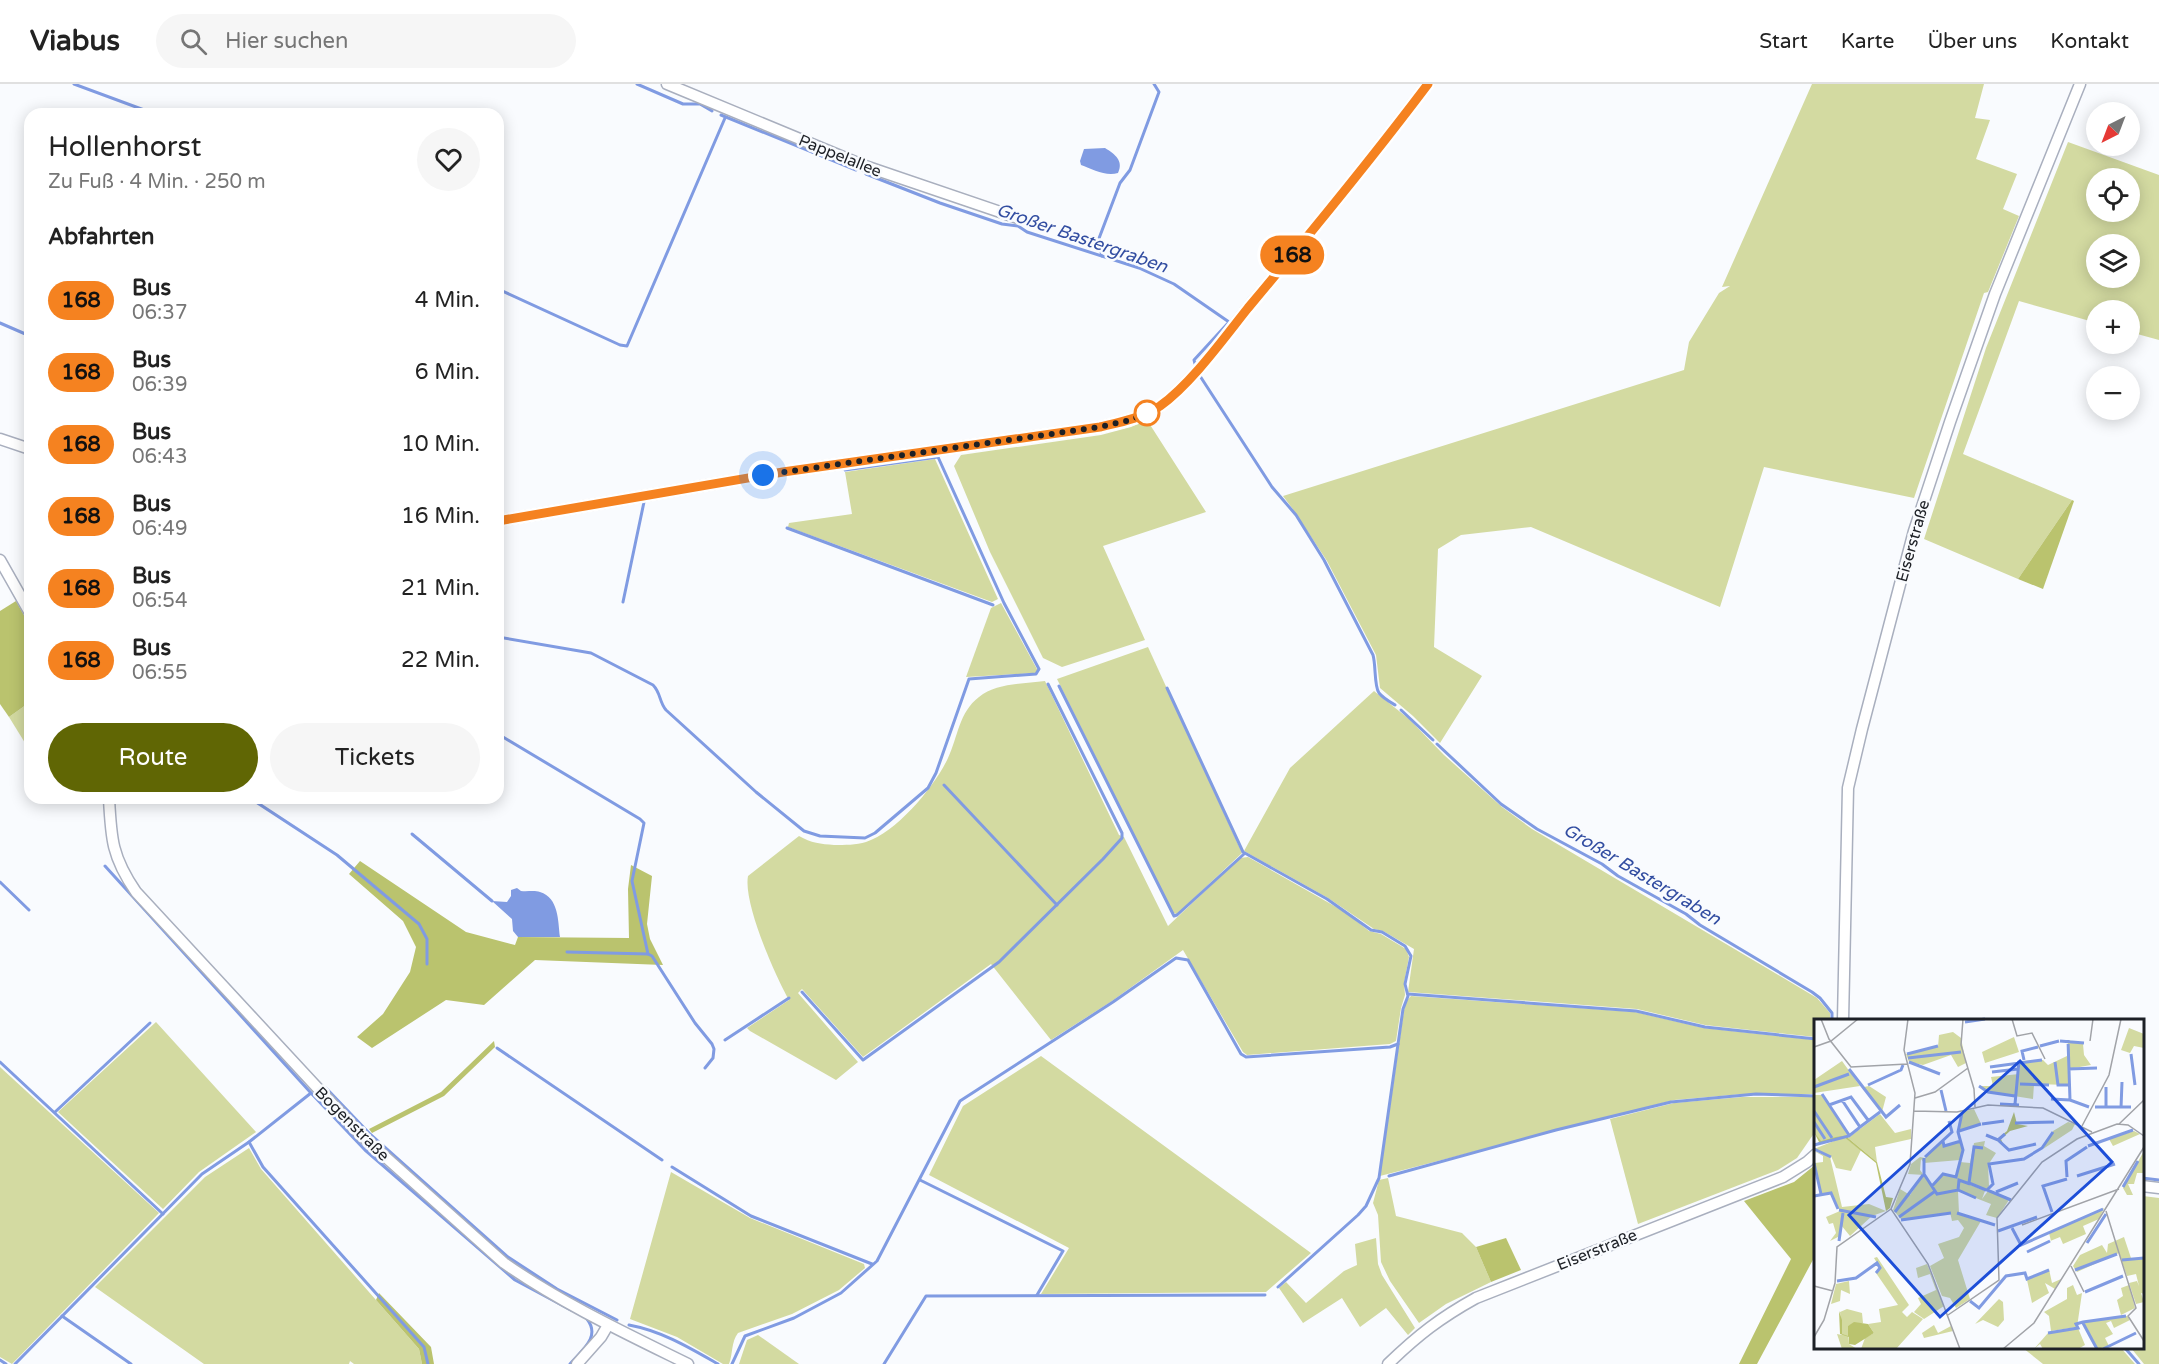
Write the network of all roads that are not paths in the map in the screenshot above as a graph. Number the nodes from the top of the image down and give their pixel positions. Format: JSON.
{"nodes":[{"id":1,"x":667,"y":84,"type":"edge"},
{"id":2,"x":1428,"y":84,"type":"edge"},
{"id":3,"x":2080,"y":84,"type":"edge"},
{"id":4,"x":1018,"y":218,"type":"dead end"},
{"id":5,"x":0,"y":439,"type":"edge"},
{"id":6,"x":24,"y":448,"type":"edge"},
{"id":7,"x":504,"y":520,"type":"edge"},
{"id":8,"x":0,"y":560,"type":"edge"},
{"id":9,"x":24,"y":603,"type":"edge"},
{"id":10,"x":109,"y":804,"type":"edge"},
{"id":11,"x":1843,"y":1019,"type":"edge"},
{"id":12,"x":1814,"y":1155,"type":"edge"},
{"id":13,"x":2144,"y":1186,"type":"edge"},
{"id":14,"x":2159,"y":1188,"type":"edge"},
{"id":15,"x":608,"y":1325,"type":"junction"},
{"id":16,"x":577,"y":1364,"type":"edge"},
{"id":17,"x":688,"y":1364,"type":"edge"},
{"id":18,"x":1388,"y":1364,"type":"edge"}],
"edges":[{"from":1,"to":4,"type":"street","name":"Pappelallee"},
{"from":2,"to":7,"type":"street"},
{"from":3,"to":11,"type":"street","name":"Eiserstraße"},
{"from":5,"to":6,"type":"street"},
{"from":8,"to":9,"type":"street"},
{"from":10,"to":15,"type":"street","name":"Bogenstraße"},
{"from":12,"to":18,"type":"street","name":"Eiserstraße"},
{"from":13,"to":14,"type":"street"},
{"from":15,"to":16,"type":"street"},
{"from":15,"to":17,"type":"street","name":"Bogenstraße"}]}
